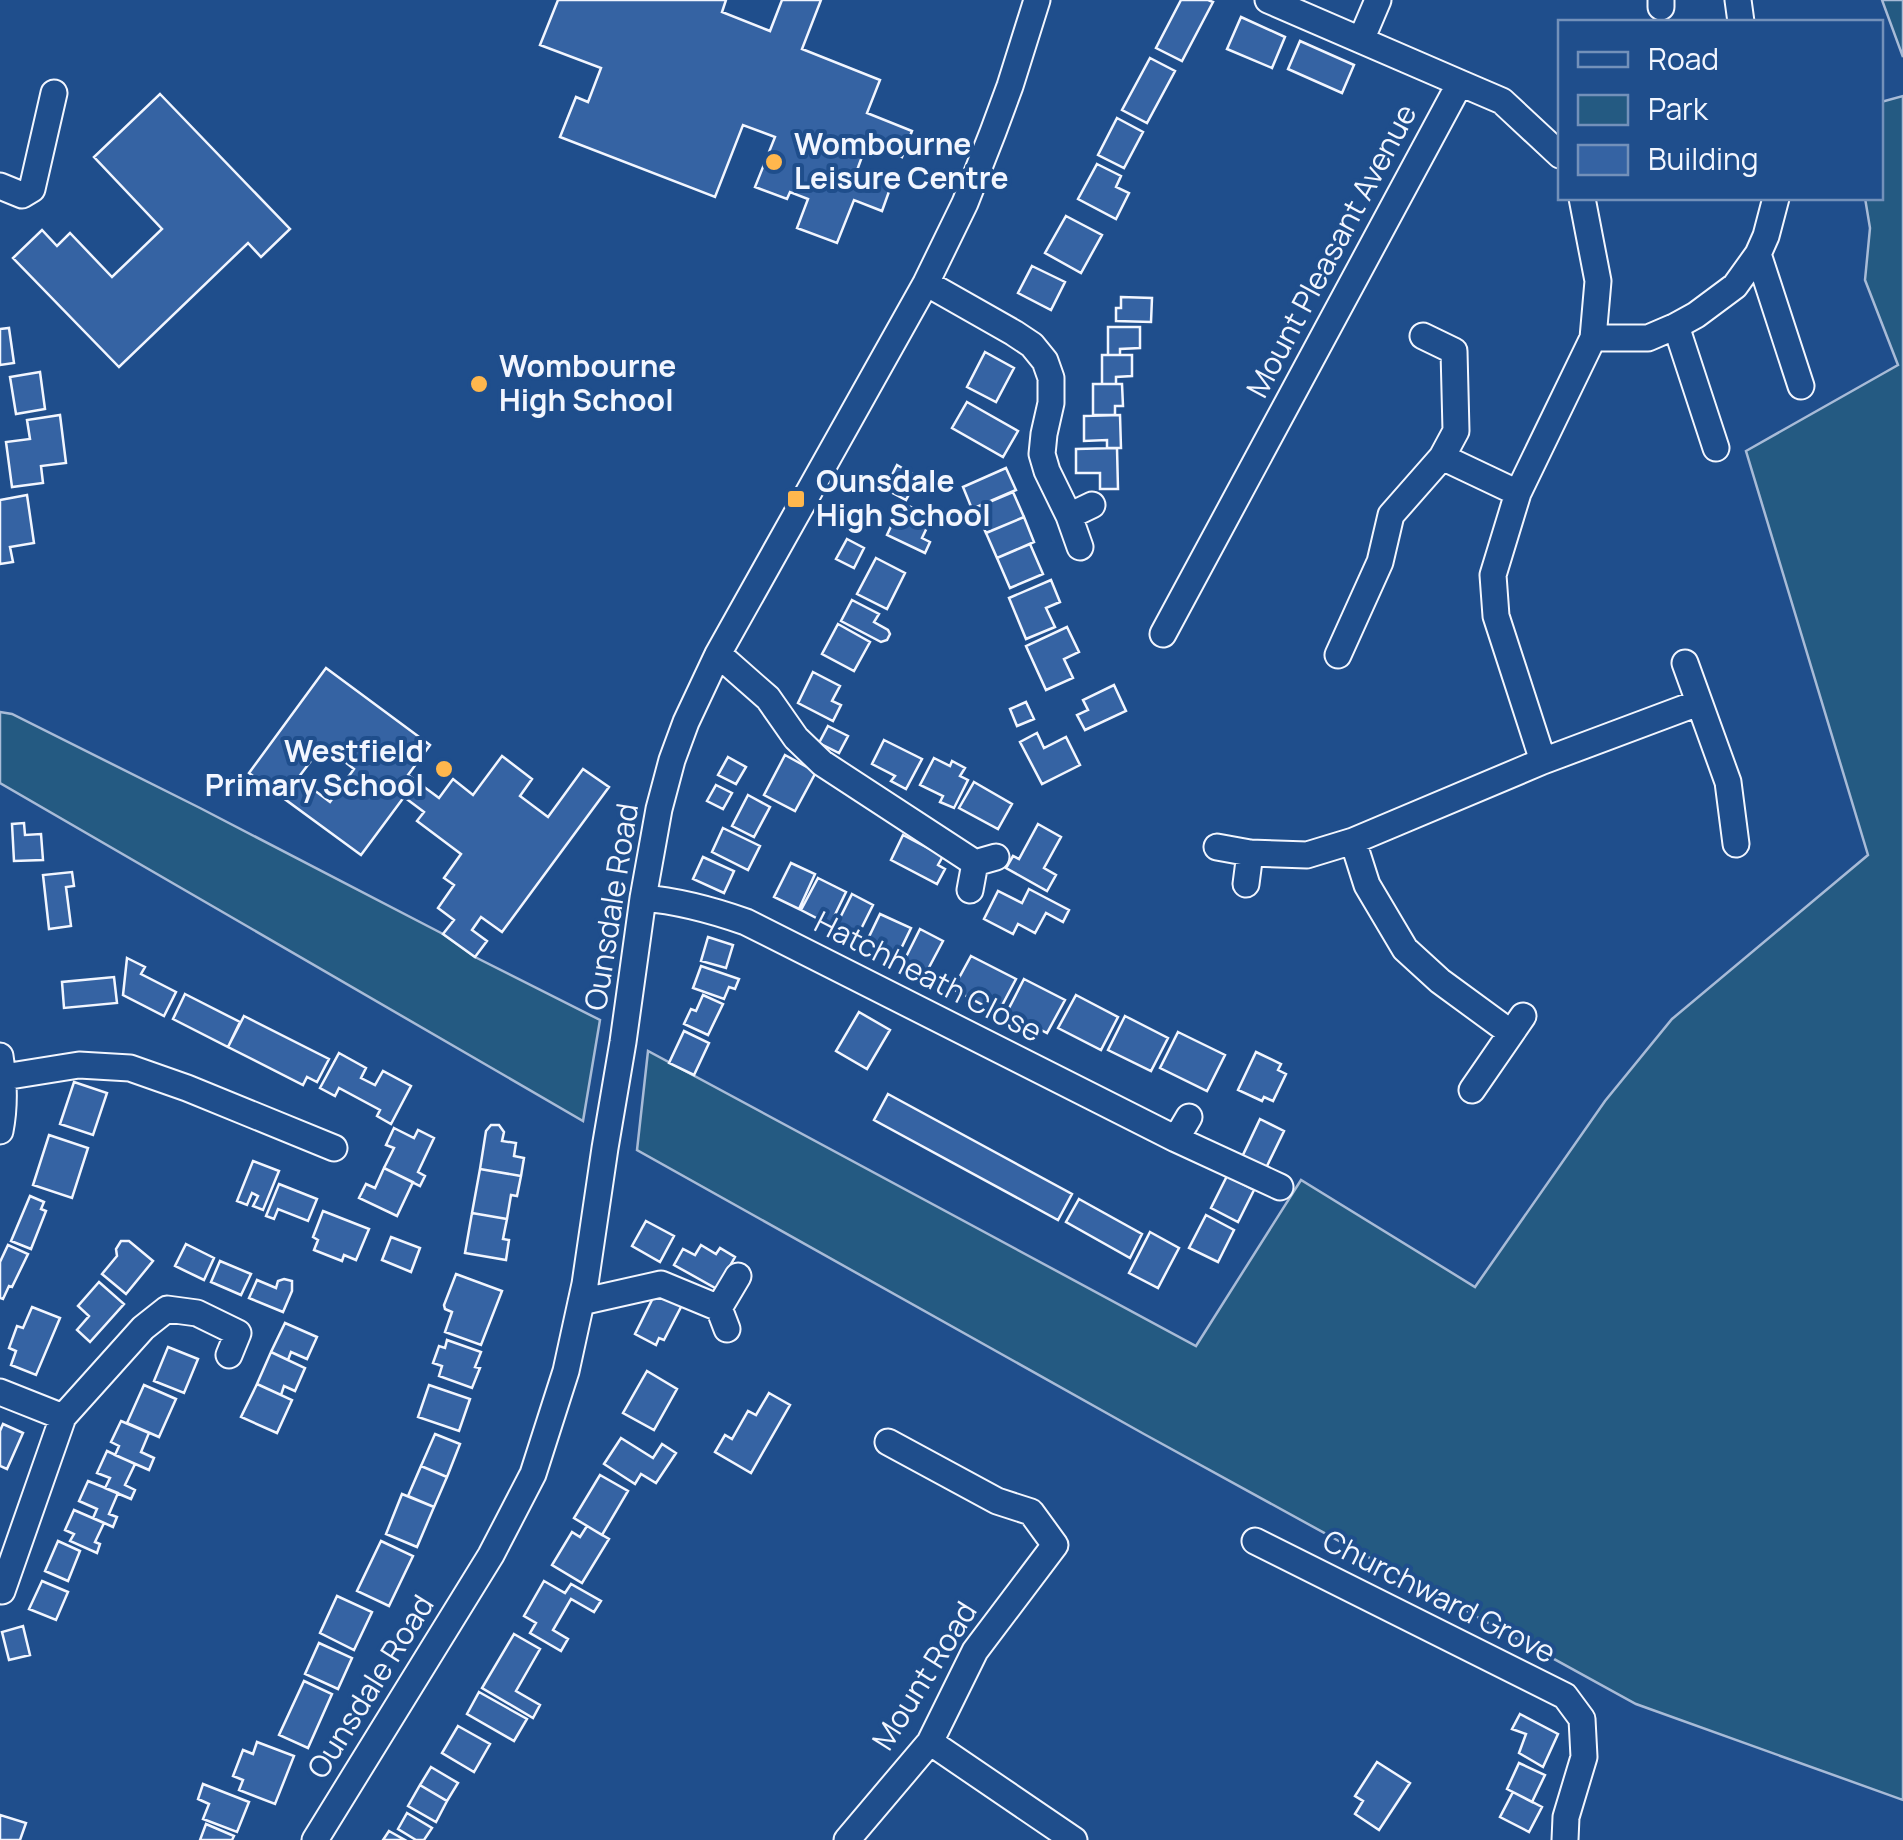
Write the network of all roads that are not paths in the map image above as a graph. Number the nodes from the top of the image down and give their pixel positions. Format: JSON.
{"nodes":[{"id":1,"x":1036,"y":0,"type":"edge"},
{"id":2,"x":1268,"y":0,"type":"edge"},
{"id":3,"x":1378,"y":0,"type":"edge"},
{"id":4,"x":1361,"y":40,"type":"junction"},
{"id":5,"x":1460,"y":83,"type":"junction"},
{"id":6,"x":54,"y":93,"type":"dead end"},
{"id":7,"x":1558,"y":153,"type":"edge"},
{"id":8,"x":0,"y":186,"type":"edge"},
{"id":9,"x":1582,"y":200,"type":"edge"},
{"id":10,"x":1775,"y":200,"type":"edge"},
{"id":11,"x":1758,"y":254,"type":"junction"},
{"id":12,"x":926,"y":284,"type":"junction"},
{"id":13,"x":1676,"y":326,"type":"junction"},
{"id":14,"x":1422,"y":336,"type":"dead end"},
{"id":15,"x":1593,"y":338,"type":"junction"},
{"id":16,"x":1800,"y":386,"type":"dead end"},
{"id":17,"x":1716,"y":448,"type":"dead end"},
{"id":18,"x":1442,"y":457,"type":"junction"},
{"id":19,"x":1518,"y":493,"type":"junction"},
{"id":20,"x":1080,"y":547,"type":"dead end"},
{"id":21,"x":1163,"y":634,"type":"dead end"},
{"id":22,"x":718,"y":654,"type":"junction"},
{"id":23,"x":1338,"y":654,"type":"dead end"},
{"id":24,"x":1685,"y":663,"type":"dead end"},
{"id":25,"x":1698,"y":703,"type":"junction"},
{"id":26,"x":1544,"y":761,"type":"junction"},
{"id":27,"x":1353,"y":841,"type":"junction"},
{"id":28,"x":1736,"y":844,"type":"dead end"},
{"id":29,"x":1217,"y":847,"type":"dead end"},
{"id":30,"x":1250,"y":853,"type":"junction"},
{"id":31,"x":1246,"y":884,"type":"dead end"},
{"id":32,"x":970,"y":890,"type":"dead end"},
{"id":33,"x":642,"y":898,"type":"junction"},
{"id":34,"x":2,"y":1066,"type":"edge"},
{"id":35,"x":1472,"y":1090,"type":"dead end"},
{"id":36,"x":0,"y":1131,"type":"edge"},
{"id":37,"x":334,"y":1148,"type":"dead end"},
{"id":38,"x":1280,"y":1187,"type":"dead end"},
{"id":39,"x":738,"y":1276,"type":"dead end"},
{"id":40,"x":581,"y":1302,"type":"junction"},
{"id":41,"x":229,"y":1354,"type":"dead end"},
{"id":42,"x":0,"y":1392,"type":"edge"},
{"id":43,"x":63,"y":1417,"type":"junction"},
{"id":44,"x":888,"y":1442,"type":"dead end"},
{"id":45,"x":1255,"y":1541,"type":"dead end"},
{"id":46,"x":0,"y":1590,"type":"edge"},
{"id":47,"x":930,"y":1742,"type":"junction"},
{"id":48,"x":314,"y":1840,"type":"edge"},
{"id":49,"x":847,"y":1840,"type":"edge"},
{"id":50,"x":1074,"y":1840,"type":"edge"},
{"id":51,"x":1565,"y":1840,"type":"edge"}],
"edges":[{"from":1,"to":12,"type":"street","name":"Ounsdale Road"},
{"from":2,"to":4,"type":"street","name":"Mount Pleasant Avenue"},
{"from":3,"to":4,"type":"street"},
{"from":4,"to":5,"type":"street","name":"Mount Pleasant Avenue"},
{"from":5,"to":7,"type":"street"},
{"from":5,"to":21,"type":"street","name":"Mount Pleasant Avenue"},
{"from":6,"to":8,"type":"street"},
{"from":9,"to":15,"type":"street"},
{"from":10,"to":11,"type":"street"},
{"from":11,"to":13,"type":"street"},
{"from":11,"to":16,"type":"street"},
{"from":12,"to":20,"type":"street"},
{"from":12,"to":22,"type":"street","name":"Ounsdale Road"},
{"from":13,"to":15,"type":"street"},
{"from":13,"to":17,"type":"street"},
{"from":14,"to":18,"type":"street"},
{"from":15,"to":19,"type":"street"},
{"from":18,"to":19,"type":"street"},
{"from":18,"to":23,"type":"street"},
{"from":19,"to":26,"type":"street"},
{"from":22,"to":32,"type":"street"},
{"from":22,"to":33,"type":"street","name":"Ounsdale Road"},
{"from":24,"to":25,"type":"street"},
{"from":25,"to":26,"type":"street"},
{"from":25,"to":28,"type":"street"},
{"from":26,"to":27,"type":"street"},
{"from":27,"to":30,"type":"street"},
{"from":27,"to":35,"type":"street"},
{"from":29,"to":30,"type":"street"},
{"from":30,"to":31,"type":"street"},
{"from":33,"to":38,"type":"street","name":"Hatchheath Close"},
{"from":33,"to":40,"type":"street","name":"Ounsdale Road"},
{"from":34,"to":36,"type":"street"},
{"from":34,"to":37,"type":"street"},
{"from":39,"to":40,"type":"street"},
{"from":40,"to":48,"type":"street","name":"Ounsdale Road"},
{"from":41,"to":43,"type":"street"},
{"from":42,"to":43,"type":"street"},
{"from":43,"to":46,"type":"street"},
{"from":44,"to":47,"type":"street","name":"Mount Road"},
{"from":45,"to":51,"type":"street","name":"Churchward Grove"},
{"from":47,"to":49,"type":"street","name":"Mount Road"},
{"from":47,"to":50,"type":"street"}]}
